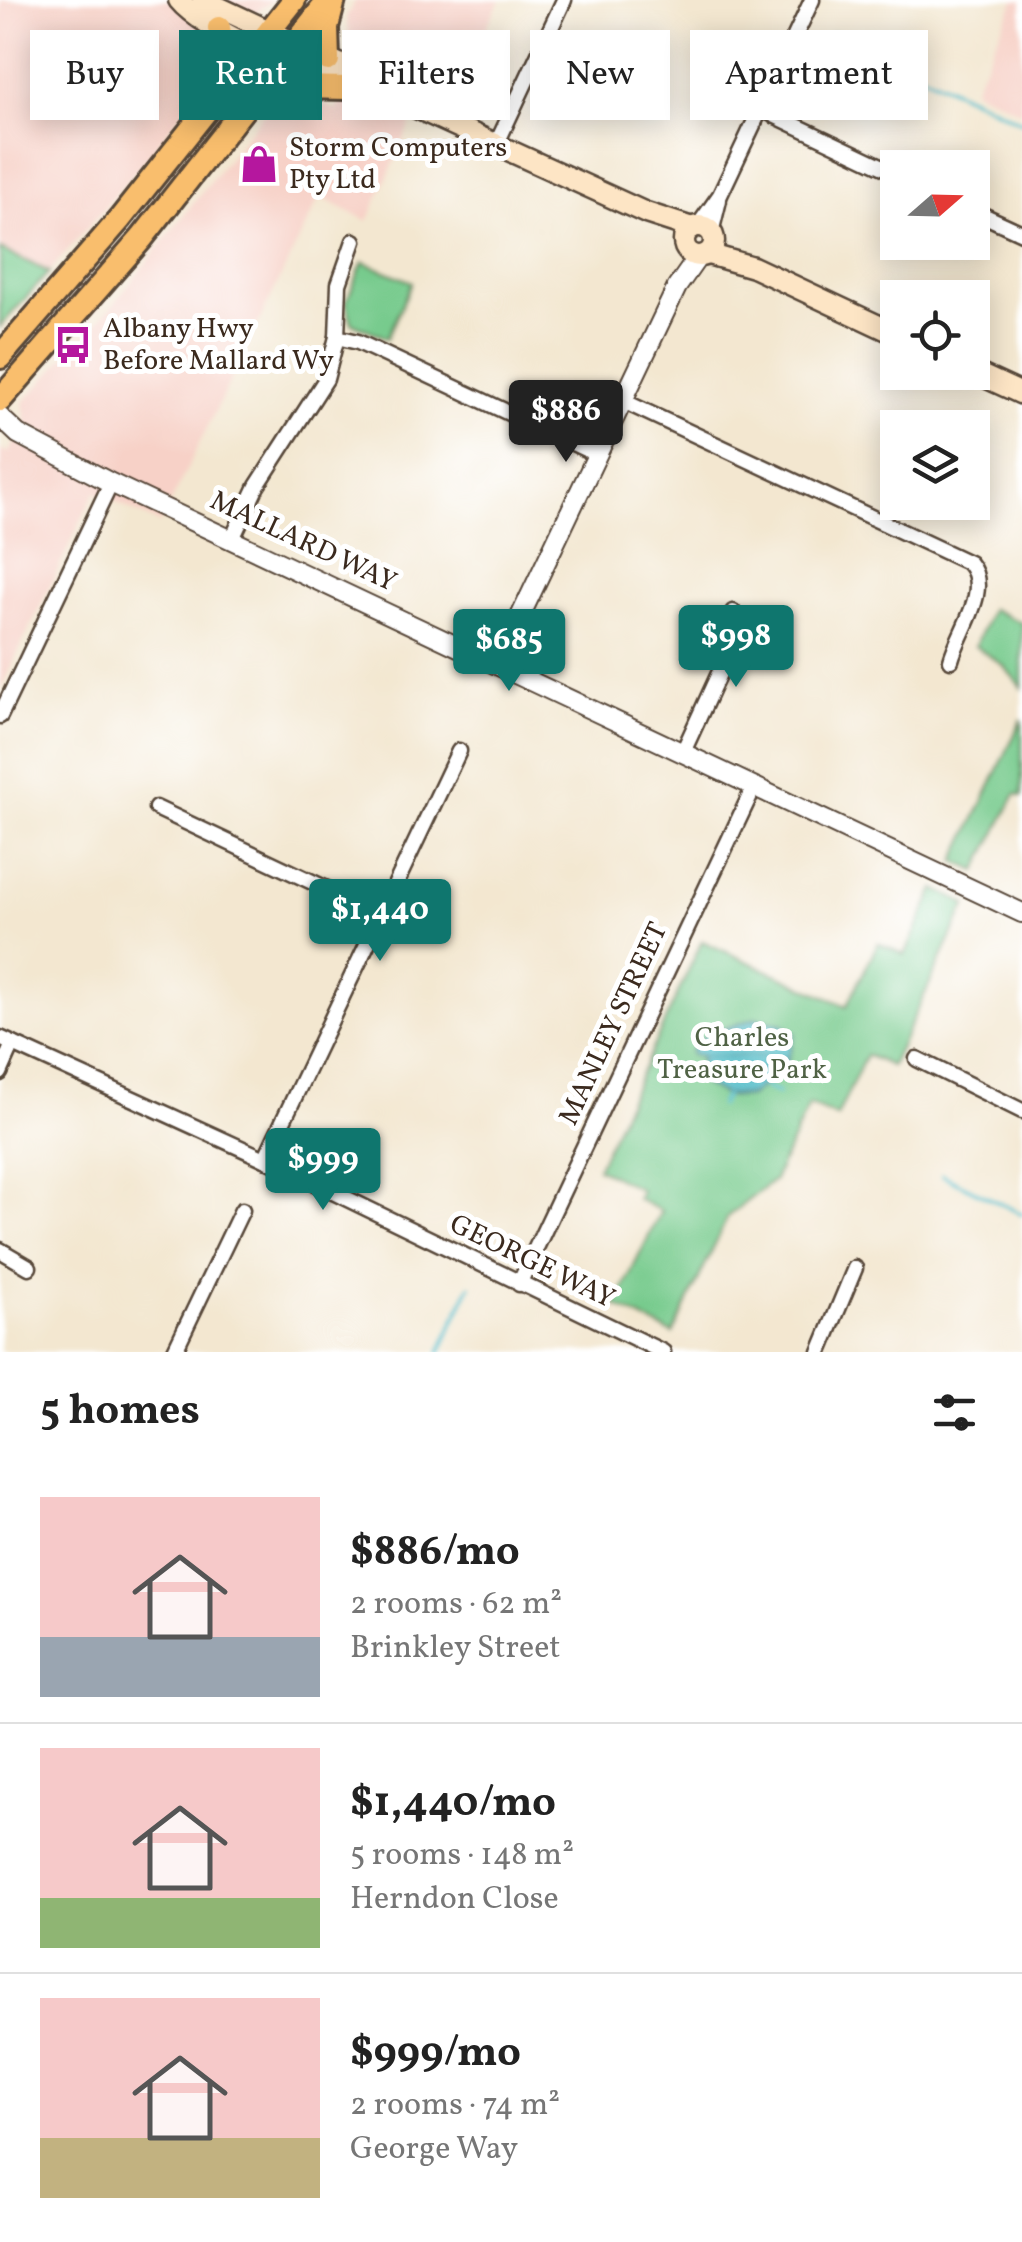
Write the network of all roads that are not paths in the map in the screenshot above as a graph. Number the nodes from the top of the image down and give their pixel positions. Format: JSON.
{"nodes":[{"id":1,"x":180,"y":0,"type":"edge"},
{"id":2,"x":203,"y":0,"type":"edge"},
{"id":3,"x":294,"y":0,"type":"edge"},
{"id":4,"x":331,"y":0,"type":"edge"},
{"id":5,"x":564,"y":0,"type":"edge"},
{"id":6,"x":812,"y":0,"type":"edge"},
{"id":7,"x":219,"y":28,"type":"joint"},
{"id":8,"x":227,"y":30,"type":"edge"},
{"id":9,"x":249,"y":30,"type":"edge"},
{"id":10,"x":270,"y":30,"type":"edge"},
{"id":11,"x":306,"y":30,"type":"edge"},
{"id":12,"x":798,"y":30,"type":"edge"},
{"id":13,"x":322,"y":59,"type":"edge"},
{"id":14,"x":328,"y":60,"type":"junction"},
{"id":15,"x":342,"y":66,"type":"edge"},
{"id":16,"x":199,"y":120,"type":"edge"},
{"id":17,"x":234,"y":120,"type":"edge"},
{"id":18,"x":445,"y":120,"type":"edge"},
{"id":19,"x":755,"y":120,"type":"edge"},
{"id":20,"x":783,"y":120,"type":"edge"},
{"id":21,"x":497,"y":143,"type":"junction"},
{"id":22,"x":880,"y":166,"type":"edge"},
{"id":23,"x":990,"y":218,"type":"edge"},
{"id":24,"x":1022,"y":233,"type":"edge"},
{"id":25,"x":354,"y":241,"type":"dead end"},
{"id":26,"x":699,"y":241,"type":"junction"},
{"id":27,"x":880,"y":327,"type":"edge"},
{"id":28,"x":337,"y":337,"type":"junction"},
{"id":29,"x":0,"y":358,"type":"edge"},
{"id":30,"x":990,"y":379,"type":"edge"},
{"id":31,"x":1022,"y":394,"type":"edge"},
{"id":32,"x":0,"y":400,"type":"edge"},
{"id":33,"x":623,"y":401,"type":"junction"},
{"id":34,"x":0,"y":418,"type":"edge"},
{"id":35,"x":598,"y":454,"type":"junction"},
{"id":36,"x":111,"y":483,"type":"junction"},
{"id":37,"x":232,"y":539,"type":"junction"},
{"id":38,"x":733,"y":612,"type":"dead end"},
{"id":39,"x":950,"y":660,"type":"dead end"},
{"id":40,"x":498,"y":663,"type":"junction"},
{"id":41,"x":0,"y":716,"type":"edge"},
{"id":42,"x":458,"y":751,"type":"dead end"},
{"id":43,"x":683,"y":752,"type":"junction"},
{"id":44,"x":754,"y":787,"type":"junction"},
{"id":45,"x":156,"y":808,"type":"dead end"},
{"id":46,"x":1022,"y":913,"type":"edge"},
{"id":47,"x":380,"y":914,"type":"junction"},
{"id":48,"x":7,"y":1041,"type":"edge"},
{"id":49,"x":917,"y":1059,"type":"dead end"},
{"id":50,"x":0,"y":1073,"type":"edge"},
{"id":51,"x":1022,"y":1111,"type":"edge"},
{"id":52,"x":264,"y":1159,"type":"junction"},
{"id":53,"x":242,"y":1210,"type":"dead end"},
{"id":54,"x":0,"y":1250,"type":"edge"},
{"id":55,"x":29,"y":1266,"type":"dead end"},
{"id":56,"x":856,"y":1268,"type":"dead end"},
{"id":57,"x":519,"y":1284,"type":"junction"},
{"id":58,"x":174,"y":1352,"type":"edge"},
{"id":59,"x":662,"y":1352,"type":"edge"},
{"id":60,"x":820,"y":1352,"type":"edge"}],
"edges":[{"from":1,"to":7,"type":"main road"},
{"from":2,"to":9,"type":"main road"},
{"from":3,"to":10,"type":"highway"},
{"from":4,"to":11,"type":"highway"},
{"from":4,"to":14,"type":"highway"},
{"from":5,"to":21,"type":"street"},
{"from":6,"to":12,"type":"street"},
{"from":7,"to":8,"type":"main road"},
{"from":13,"to":14,"type":"main road"},
{"from":14,"to":15,"type":"main road"},
{"from":16,"to":29,"type":"highway"},
{"from":17,"to":32,"type":"highway"},
{"from":18,"to":21,"type":"main road"},
{"from":19,"to":26,"type":"street"},
{"from":20,"to":22,"type":"street"},
{"from":21,"to":26,"type":"main road"},
{"from":23,"to":24,"type":"street"},
{"from":25,"to":28,"type":"street"},
{"from":26,"to":27,"type":"main road"},
{"from":26,"to":33,"type":"street"},
{"from":28,"to":35,"type":"street"},
{"from":28,"to":37,"type":"street"},
{"from":30,"to":31,"type":"main road"},
{"from":33,"to":35,"type":"street"},
{"from":33,"to":39,"type":"street"},
{"from":34,"to":36,"type":"street","name":"MALLARD WAY"},
{"from":35,"to":40,"type":"street"},
{"from":36,"to":37,"type":"street","name":"MALLARD WAY"},
{"from":36,"to":41,"type":"street"},
{"from":37,"to":40,"type":"street","name":"MALLARD WAY"},
{"from":38,"to":43,"type":"street"},
{"from":40,"to":43,"type":"street","name":"MALLARD WAY"},
{"from":42,"to":47,"type":"street"},
{"from":43,"to":44,"type":"street","name":"MALLARD WAY"},
{"from":44,"to":46,"type":"street","name":"MALLARD WAY"},
{"from":44,"to":57,"type":"street","name":"MANLEY STREET"},
{"from":45,"to":47,"type":"street"},
{"from":47,"to":52,"type":"street"},
{"from":48,"to":50,"type":"street"},
{"from":48,"to":52,"type":"street","name":"GEORGE WAY"},
{"from":49,"to":51,"type":"street"},
{"from":52,"to":57,"type":"street","name":"GEORGE WAY"},
{"from":53,"to":58,"type":"street"},
{"from":54,"to":55,"type":"street"},
{"from":56,"to":60,"type":"street"},
{"from":57,"to":59,"type":"street","name":"GEORGE WAY"}]}
